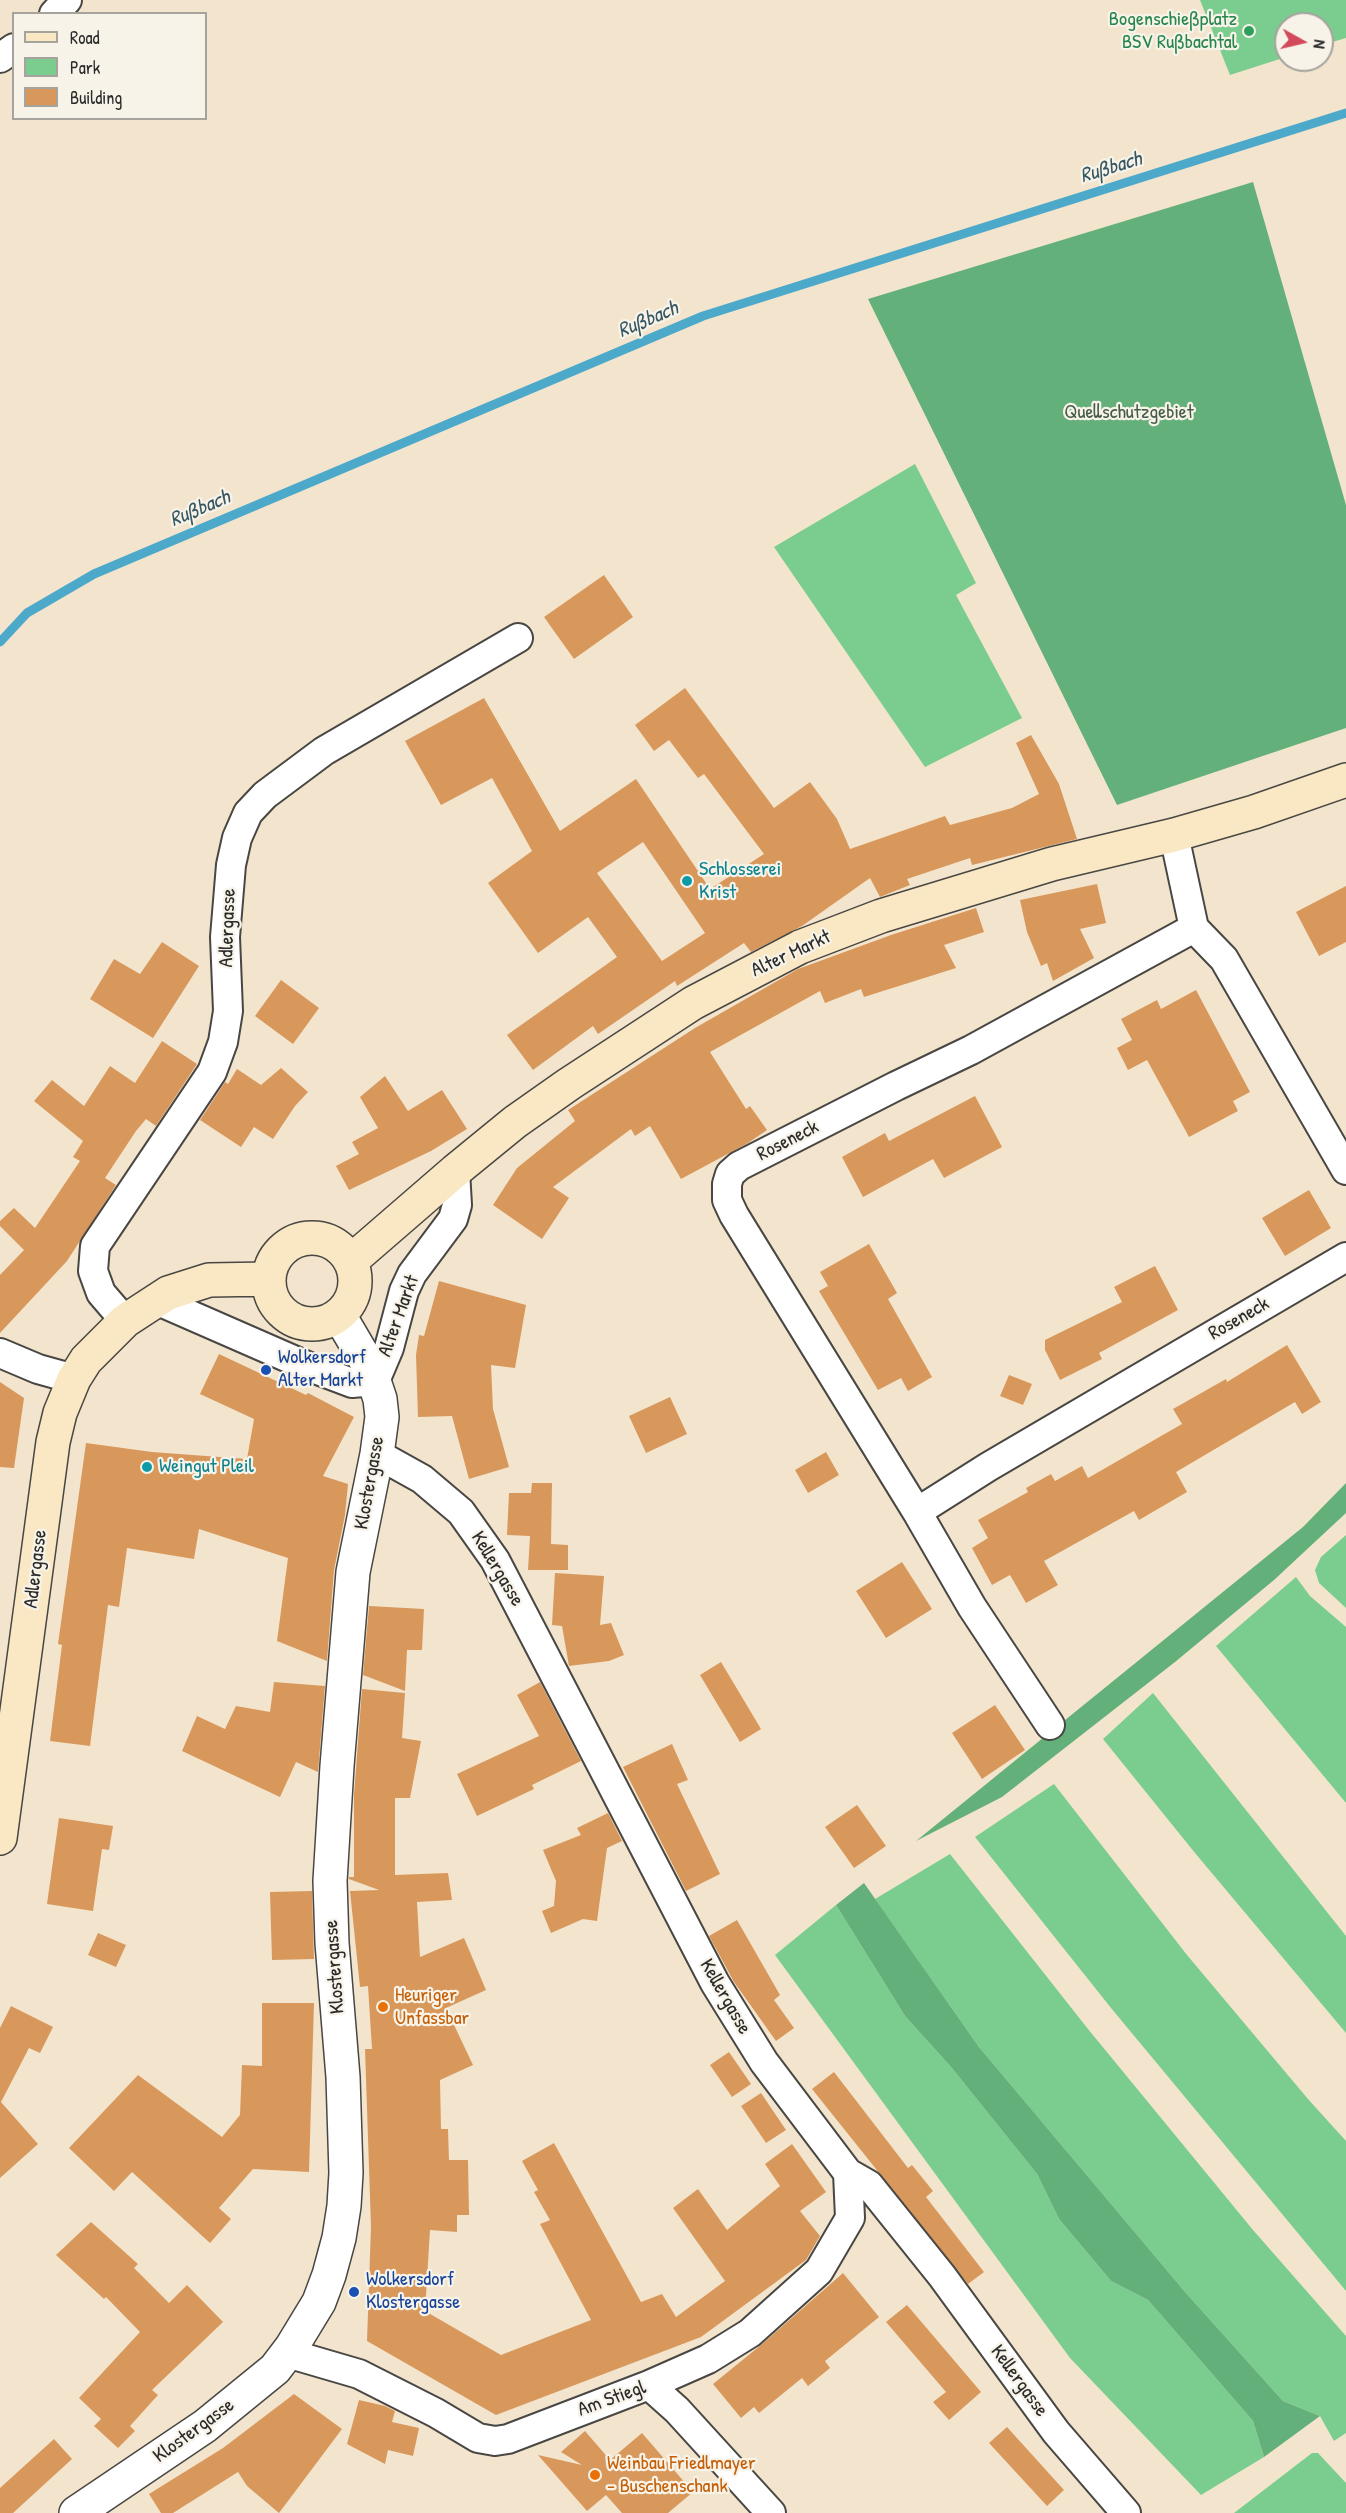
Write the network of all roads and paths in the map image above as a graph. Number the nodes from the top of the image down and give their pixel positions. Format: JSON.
{"nodes":[{"id":1,"x":67,"y":0,"type":"edge"},
{"id":2,"x":56,"y":12,"type":"edge"},
{"id":3,"x":518,"y":638,"type":"dead end"},
{"id":4,"x":1346,"y":780,"type":"edge"},
{"id":5,"x":1174,"y":835,"type":"junction"},
{"id":6,"x":1194,"y":928,"type":"junction"},
{"id":7,"x":1346,"y":1170,"type":"edge"},
{"id":8,"x":455,"y":1171,"type":"junction"},
{"id":9,"x":1346,"y":1257,"type":"edge"},
{"id":10,"x":351,"y":1261,"type":"junction"},
{"id":11,"x":269,"y":1279,"type":"junction"},
{"id":12,"x":156,"y":1300,"type":"junction"},
{"id":13,"x":339,"y":1315,"type":"junction"},
{"id":14,"x":125,"y":1321,"type":"junction"},
{"id":15,"x":0,"y":1353,"type":"edge"},
{"id":16,"x":74,"y":1379,"type":"junction"},
{"id":17,"x":375,"y":1381,"type":"junction"},
{"id":18,"x":377,"y":1454,"type":"junction"},
{"id":19,"x":917,"y":1512,"type":"junction"},
{"id":20,"x":1050,"y":1725,"type":"dead end"},
{"id":21,"x":0,"y":1838,"type":"edge"},
{"id":22,"x":848,"y":2173,"type":"junction"},
{"id":23,"x":287,"y":2353,"type":"junction"},
{"id":24,"x":649,"y":2385,"type":"junction"},
{"id":25,"x":76,"y":2513,"type":"edge"},
{"id":26,"x":771,"y":2513,"type":"edge"},
{"id":27,"x":1126,"y":2513,"type":"edge"}],
"edges":[{"from":1,"to":2,"type":"street"},
{"from":3,"to":14,"type":"street","name":"Adlergasse"},
{"from":4,"to":5,"type":"main road","name":"Alter Markt"},
{"from":5,"to":6,"type":"street"},
{"from":5,"to":8,"type":"main road","name":"Alter Markt"},
{"from":6,"to":7,"type":"street"},
{"from":6,"to":19,"type":"street","name":"Roseneck"},
{"from":8,"to":10,"type":"main road","name":"Alter Markt"},
{"from":8,"to":17,"type":"street","name":"Alter Markt"},
{"from":9,"to":19,"type":"street","name":"Roseneck"},
{"from":10,"to":11,"type":"main road"},
{"from":10,"to":13,"type":"main road"},
{"from":11,"to":12,"type":"main road","name":"Adlergasse"},
{"from":11,"to":13,"type":"main road"},
{"from":12,"to":14,"type":"main road","name":"Adlergasse"},
{"from":12,"to":17,"type":"street","name":"Alter Markt"},
{"from":13,"to":17,"type":"street","name":"Klostergasse"},
{"from":14,"to":16,"type":"main road","name":"Adlergasse"},
{"from":15,"to":16,"type":"street"},
{"from":16,"to":21,"type":"main road","name":"Adlergasse"},
{"from":17,"to":18,"type":"street","name":"Klostergasse"},
{"from":18,"to":22,"type":"street","name":"Kellergasse"},
{"from":18,"to":23,"type":"street","name":"Klostergasse"},
{"from":19,"to":20,"type":"street","name":"Roseneck"},
{"from":22,"to":24,"type":"street","name":"Am Stiegl"},
{"from":22,"to":27,"type":"street","name":"Kellergasse"},
{"from":23,"to":24,"type":"street","name":"Am Stiegl"},
{"from":23,"to":25,"type":"street","name":"Klostergasse"},
{"from":24,"to":26,"type":"street"}]}
